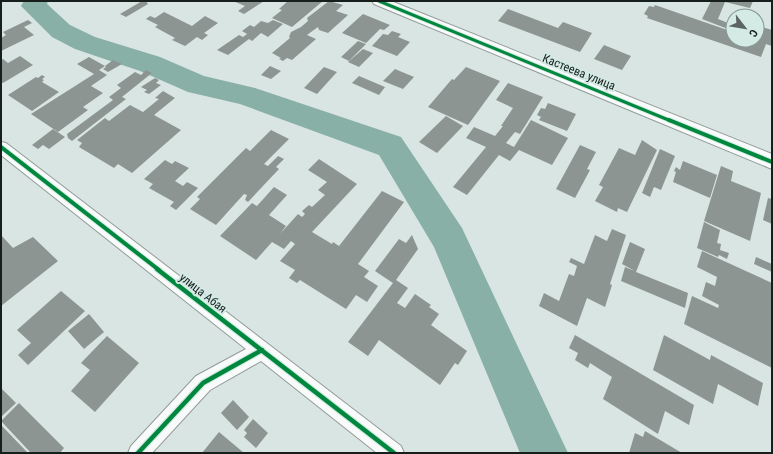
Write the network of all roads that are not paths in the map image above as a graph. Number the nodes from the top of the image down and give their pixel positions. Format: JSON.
{"nodes":[{"id":1,"x":379,"y":1,"type":"edge"},
{"id":2,"x":1,"y":147,"type":"edge"},
{"id":3,"x":772,"y":162,"type":"edge"},
{"id":4,"x":262,"y":350,"type":"junction"},
{"id":5,"x":138,"y":453,"type":"edge"},
{"id":6,"x":394,"y":453,"type":"edge"}],
"edges":[{"from":1,"to":3,"type":"street","name":"Кастеева улица"},
{"from":2,"to":4,"type":"street","name":"улица Абая"},
{"from":4,"to":5,"type":"street"},
{"from":4,"to":6,"type":"street","name":"улица Абая"}]}
